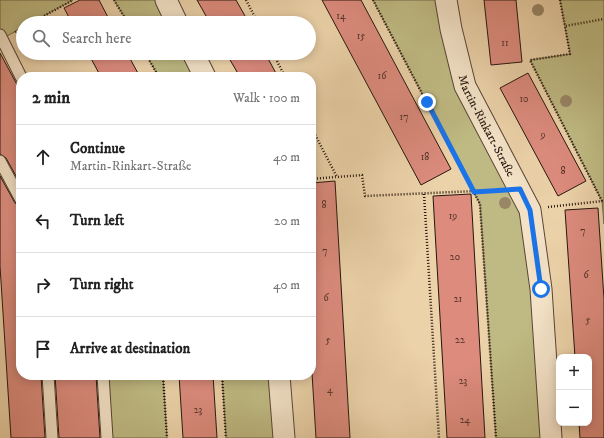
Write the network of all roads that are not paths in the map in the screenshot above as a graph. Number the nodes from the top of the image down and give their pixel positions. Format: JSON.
{"nodes":[{"id":1,"x":166,"y":0,"type":"edge"},
{"id":2,"x":446,"y":0,"type":"edge"},
{"id":3,"x":174,"y":16,"type":"edge"},
{"id":4,"x":0,"y":35,"type":"edge"},
{"id":5,"x":196,"y":60,"type":"edge"},
{"id":6,"x":18,"y":72,"type":"edge"},
{"id":7,"x":202,"y":72,"type":"edge"},
{"id":8,"x":0,"y":161,"type":"edge"},
{"id":9,"x":16,"y":191,"type":"edge"},
{"id":10,"x":48,"y":380,"type":"edge"},
{"id":11,"x":103,"y":380,"type":"edge"},
{"id":12,"x":279,"y":380,"type":"edge"},
{"id":13,"x":52,"y":438,"type":"edge"},
{"id":14,"x":107,"y":438,"type":"edge"},
{"id":15,"x":284,"y":438,"type":"edge"},
{"id":16,"x":551,"y":438,"type":"edge"}],
"edges":[{"from":1,"to":3,"type":"street"},
{"from":2,"to":16,"type":"street","name":"Martin-Rinkart-Straße"},
{"from":4,"to":6,"type":"lane"},
{"from":5,"to":7,"type":"street"},
{"from":8,"to":9,"type":"lane"},
{"from":10,"to":13,"type":"lane"},
{"from":11,"to":14,"type":"lane"},
{"from":12,"to":15,"type":"street"}]}
